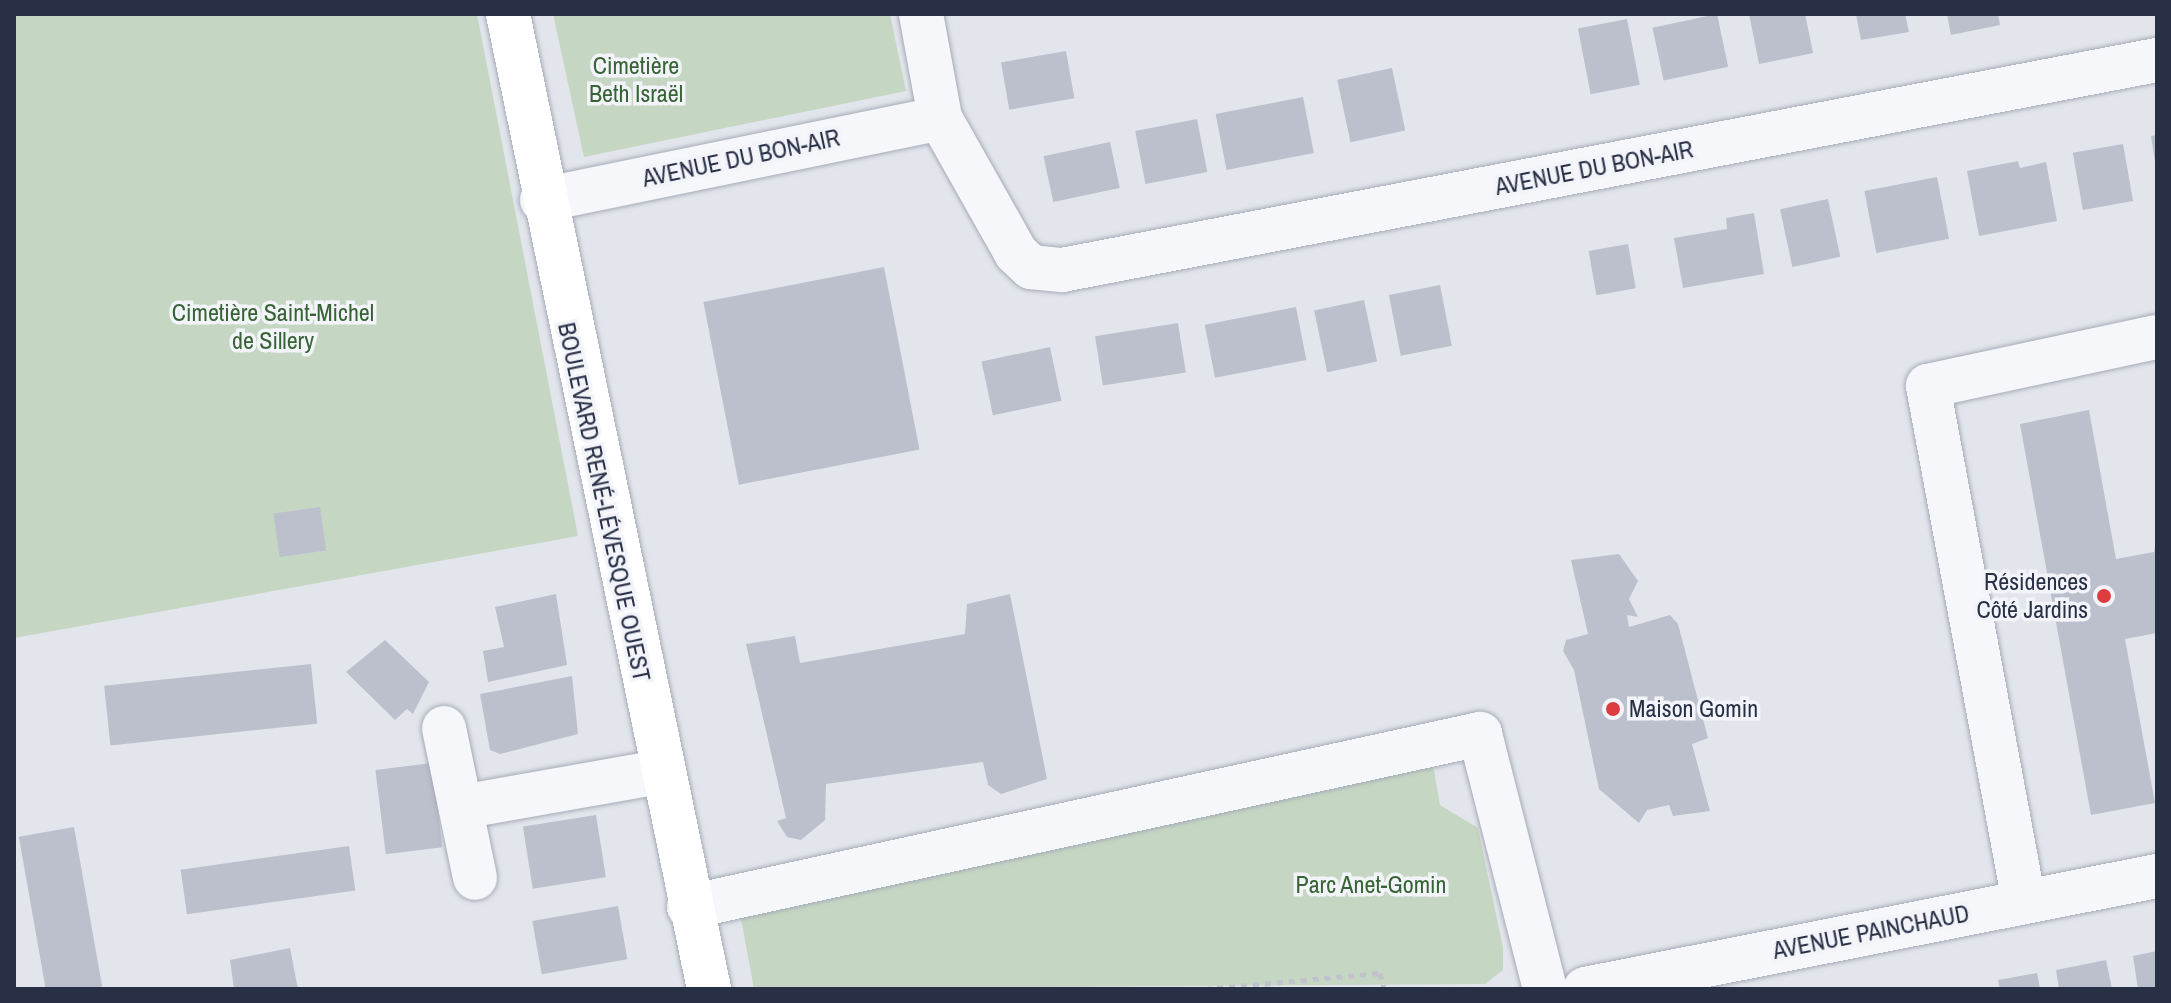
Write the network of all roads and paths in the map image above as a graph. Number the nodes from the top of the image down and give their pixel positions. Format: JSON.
{"nodes":[{"id":1,"x":508,"y":14,"type":"edge"},
{"id":2,"x":921,"y":14,"type":"edge"},
{"id":3,"x":2157,"y":60,"type":"edge"},
{"id":4,"x":940,"y":118,"type":"junction"},
{"id":5,"x":542,"y":200,"type":"junction"},
{"id":6,"x":2157,"y":337,"type":"edge"},
{"id":7,"x":444,"y":728,"type":"dead end"},
{"id":8,"x":659,"y":772,"type":"junction"},
{"id":9,"x":461,"y":807,"type":"junction"},
{"id":10,"x":2157,"y":876,"type":"edge"},
{"id":11,"x":475,"y":878,"type":"dead end"},
{"id":12,"x":2024,"y":902,"type":"junction"},
{"id":13,"x":689,"y":907,"type":"junction"},
{"id":14,"x":1220,"y":988,"type":"edge"},
{"id":15,"x":709,"y":989,"type":"edge"},
{"id":16,"x":1205,"y":989,"type":"edge"},
{"id":17,"x":1384,"y":989,"type":"edge"},
{"id":18,"x":1545,"y":989,"type":"edge"},
{"id":19,"x":1585,"y":989,"type":"edge"}],
"edges":[{"from":1,"to":5,"type":"main road","name":"BOULEVARD RENÉ-LÉVESQUE OUEST"},
{"from":2,"to":4,"type":"street"},
{"from":3,"to":4,"type":"street","name":"AVENUE DU BON-AIR"},
{"from":4,"to":5,"type":"street","name":"AVENUE DU BON-AIR"},
{"from":5,"to":8,"type":"main road","name":"BOULEVARD RENÉ-LÉVESQUE OUEST"},
{"from":6,"to":12,"type":"street"},
{"from":7,"to":9,"type":"street"},
{"from":8,"to":9,"type":"street"},
{"from":8,"to":13,"type":"main road","name":"BOULEVARD RENÉ-LÉVESQUE OUEST"},
{"from":9,"to":11,"type":"street"},
{"from":10,"to":12,"type":"street","name":"AVENUE PAINCHAUD"},
{"from":12,"to":19,"type":"street","name":"AVENUE PAINCHAUD"},
{"from":13,"to":15,"type":"main road","name":"BOULEVARD RENÉ-LÉVESQUE OUEST"},
{"from":13,"to":18,"type":"street"},
{"from":14,"to":16,"type":"path"},
{"from":14,"to":17,"type":"path"}]}
